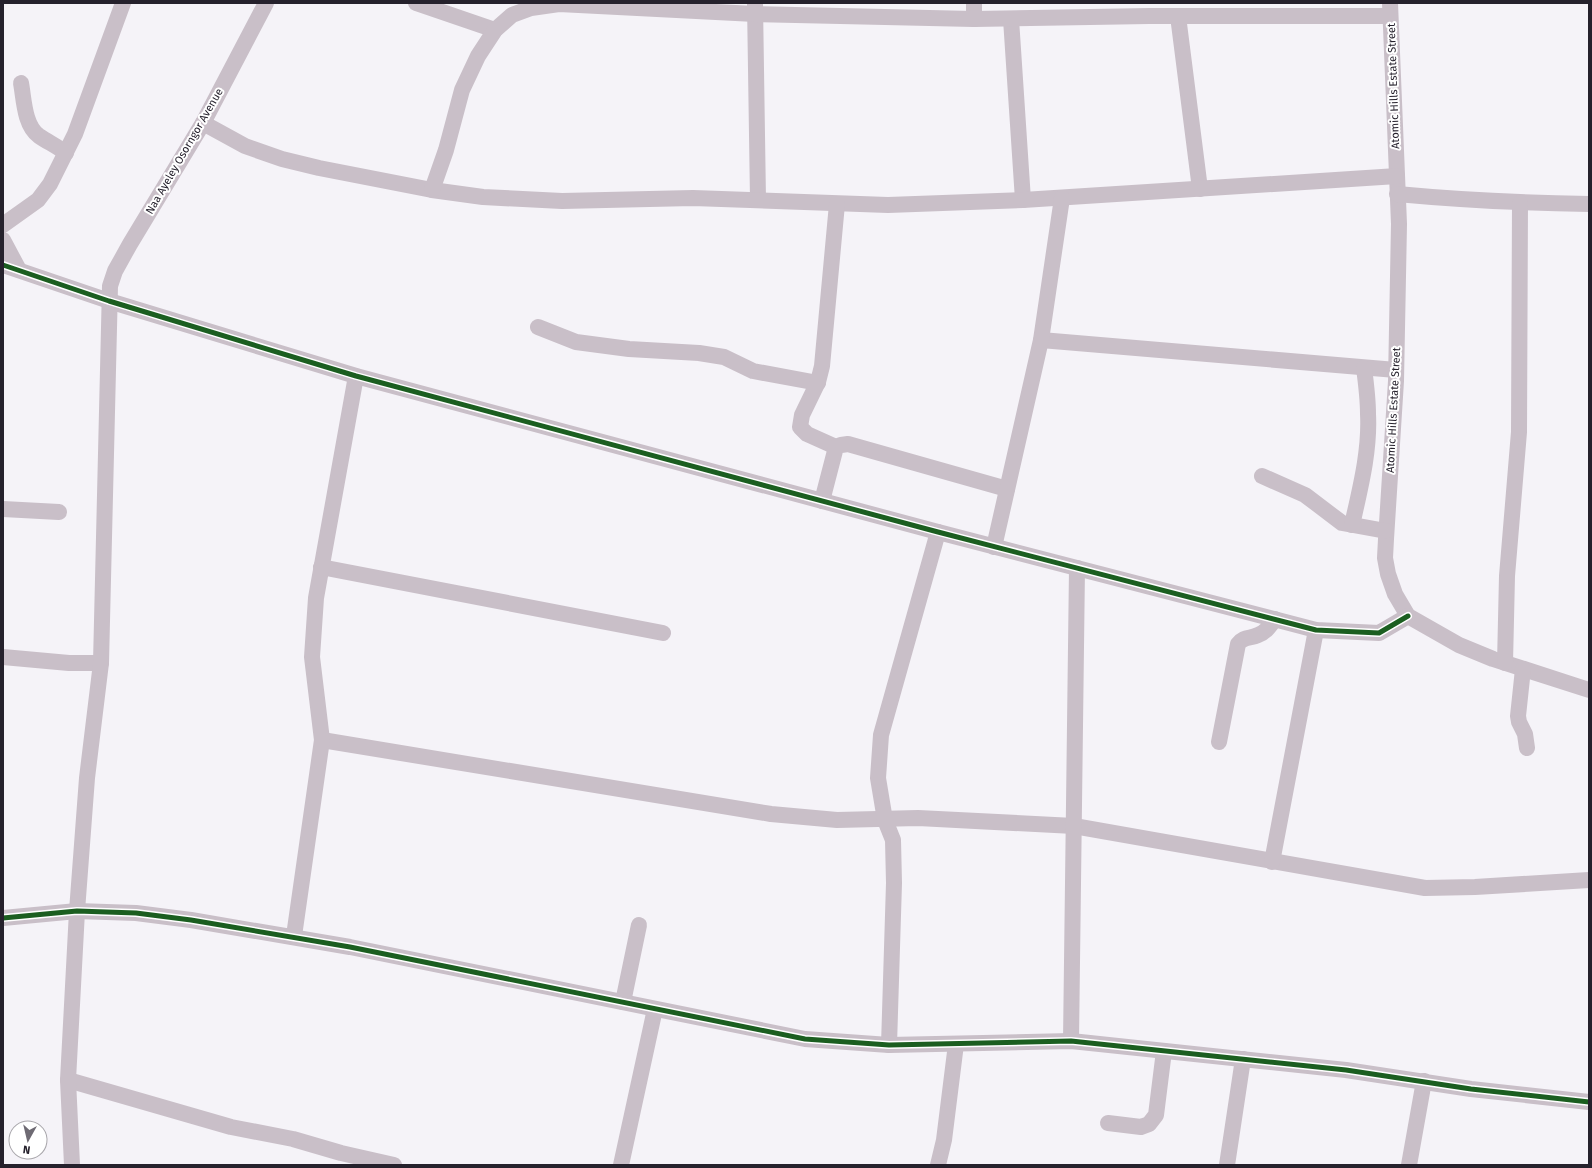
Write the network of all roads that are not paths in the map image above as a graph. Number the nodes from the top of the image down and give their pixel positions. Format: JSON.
{"nodes":[{"id":1,"x":123,"y":3,"type":"edge"},
{"id":2,"x":266,"y":3,"type":"edge"},
{"id":3,"x":416,"y":3,"type":"edge"},
{"id":4,"x":974,"y":3,"type":"edge"},
{"id":5,"x":559,"y":4,"type":"edge"},
{"id":6,"x":755,"y":8,"type":"edge"},
{"id":7,"x":1149,"y":10,"type":"edge"},
{"id":8,"x":1390,"y":10,"type":"edge"},
{"id":9,"x":1178,"y":16,"type":"junction"},
{"id":10,"x":974,"y":19,"type":"junction"},
{"id":11,"x":1011,"y":19,"type":"junction"},
{"id":12,"x":495,"y":30,"type":"junction"},
{"id":13,"x":21,"y":83,"type":"dead end"},
{"id":14,"x":203,"y":124,"type":"junction"},
{"id":15,"x":66,"y":153,"type":"junction"},
{"id":16,"x":1397,"y":176,"type":"junction"},
{"id":17,"x":1200,"y":189,"type":"junction"},
{"id":18,"x":432,"y":190,"type":"junction"},
{"id":19,"x":1397,"y":194,"type":"junction"},
{"id":20,"x":1062,"y":198,"type":"junction"},
{"id":21,"x":758,"y":200,"type":"junction"},
{"id":22,"x":1023,"y":200,"type":"junction"},
{"id":23,"x":1520,"y":203,"type":"junction"},
{"id":24,"x":837,"y":204,"type":"junction"},
{"id":25,"x":1589,"y":204,"type":"edge"},
{"id":26,"x":3,"y":225,"type":"edge"},
{"id":27,"x":3,"y":240,"type":"edge"},
{"id":28,"x":3,"y":265,"type":"edge"},
{"id":29,"x":19,"y":270,"type":"junction"},
{"id":30,"x":109,"y":301,"type":"junction"},
{"id":31,"x":538,"y":327,"type":"dead end"},
{"id":32,"x":1041,"y":340,"type":"junction"},
{"id":33,"x":1364,"y":368,"type":"junction"},
{"id":34,"x":1396,"y":370,"type":"junction"},
{"id":35,"x":356,"y":376,"type":"junction"},
{"id":36,"x":818,"y":383,"type":"junction"},
{"id":37,"x":836,"y":447,"type":"junction"},
{"id":38,"x":1262,"y":476,"type":"dead end"},
{"id":39,"x":1007,"y":489,"type":"junction"},
{"id":40,"x":822,"y":501,"type":"junction"},
{"id":41,"x":3,"y":509,"type":"edge"},
{"id":42,"x":59,"y":512,"type":"dead end"},
{"id":43,"x":1352,"y":525,"type":"junction"},
{"id":44,"x":1386,"y":531,"type":"junction"},
{"id":45,"x":938,"y":532,"type":"junction"},
{"id":46,"x":994,"y":547,"type":"junction"},
{"id":47,"x":321,"y":567,"type":"junction"},
{"id":48,"x":1077,"y":568,"type":"junction"},
{"id":49,"x":1408,"y":616,"type":"junction"},
{"id":50,"x":1275,"y":619,"type":"junction"},
{"id":51,"x":1316,"y":630,"type":"junction"},
{"id":52,"x":663,"y":633,"type":"dead end"},
{"id":53,"x":3,"y":657,"type":"edge"},
{"id":54,"x":101,"y":663,"type":"junction"},
{"id":55,"x":1505,"y":663,"type":"junction"},
{"id":56,"x":1523,"y":669,"type":"junction"},
{"id":57,"x":1589,"y":690,"type":"edge"},
{"id":58,"x":322,"y":740,"type":"junction"},
{"id":59,"x":1219,"y":742,"type":"dead end"},
{"id":60,"x":1527,"y":748,"type":"dead end"},
{"id":61,"x":885,"y":820,"type":"junction"},
{"id":62,"x":1074,"y":826,"type":"junction"},
{"id":63,"x":1272,"y":862,"type":"junction"},
{"id":64,"x":1589,"y":880,"type":"edge"},
{"id":65,"x":77,"y":911,"type":"junction"},
{"id":66,"x":3,"y":918,"type":"edge"},
{"id":67,"x":639,"y":924,"type":"dead end"},
{"id":68,"x":294,"y":936,"type":"junction"},
{"id":69,"x":623,"y":1002,"type":"junction"},
{"id":70,"x":656,"y":1008,"type":"junction"},
{"id":71,"x":1071,"y":1041,"type":"junction"},
{"id":72,"x":956,"y":1044,"type":"junction"},
{"id":73,"x":889,"y":1045,"type":"junction"},
{"id":74,"x":1164,"y":1051,"type":"junction"},
{"id":75,"x":1243,"y":1059,"type":"junction"},
{"id":76,"x":68,"y":1080,"type":"junction"},
{"id":77,"x":1424,"y":1081,"type":"junction"},
{"id":78,"x":1589,"y":1102,"type":"edge"},
{"id":79,"x":1108,"y":1123,"type":"dead end"},
{"id":80,"x":340,"y":1159,"type":"edge"},
{"id":81,"x":72,"y":1165,"type":"edge"},
{"id":82,"x":394,"y":1165,"type":"edge"},
{"id":83,"x":621,"y":1165,"type":"edge"},
{"id":84,"x":938,"y":1165,"type":"edge"},
{"id":85,"x":1228,"y":1165,"type":"edge"},
{"id":86,"x":1409,"y":1165,"type":"edge"}],
"edges":[{"from":1,"to":15,"type":"street"},
{"from":2,"to":14,"type":"street","name":"Naa Ayeley Osorngor Avenue"},
{"from":3,"to":12,"type":"street"},
{"from":4,"to":10,"type":"street"},
{"from":5,"to":6,"type":"street"},
{"from":5,"to":12,"type":"street"},
{"from":6,"to":10,"type":"street"},
{"from":6,"to":21,"type":"street"},
{"from":7,"to":9,"type":"street"},
{"from":7,"to":11,"type":"street"},
{"from":8,"to":9,"type":"street"},
{"from":8,"to":16,"type":"street","name":"Atomic Hills Estate Street"},
{"from":9,"to":17,"type":"street"},
{"from":10,"to":11,"type":"street"},
{"from":11,"to":22,"type":"street"},
{"from":12,"to":18,"type":"street"},
{"from":13,"to":15,"type":"street"},
{"from":14,"to":18,"type":"street"},
{"from":14,"to":30,"type":"street","name":"Naa Ayeley Osorngor Avenue"},
{"from":15,"to":26,"type":"street"},
{"from":16,"to":17,"type":"street"},
{"from":16,"to":19,"type":"street","name":"Atomic Hills Estate Street"},
{"from":17,"to":20,"type":"street"},
{"from":18,"to":21,"type":"street"},
{"from":19,"to":23,"type":"street"},
{"from":19,"to":34,"type":"street","name":"Atomic Hills Estate Street"},
{"from":20,"to":22,"type":"street"},
{"from":20,"to":32,"type":"street"},
{"from":21,"to":24,"type":"street"},
{"from":22,"to":24,"type":"street"},
{"from":23,"to":25,"type":"street"},
{"from":23,"to":55,"type":"street"},
{"from":24,"to":36,"type":"street"},
{"from":27,"to":29,"type":"street"},
{"from":28,"to":29,"type":"street"},
{"from":29,"to":30,"type":"street"},
{"from":30,"to":35,"type":"street"},
{"from":30,"to":54,"type":"street","name":"Naa Ayeley Osorngor Avenue"},
{"from":31,"to":36,"type":"street"},
{"from":32,"to":33,"type":"street"},
{"from":32,"to":39,"type":"street"},
{"from":33,"to":34,"type":"street"},
{"from":33,"to":43,"type":"street"},
{"from":34,"to":44,"type":"street","name":"Atomic Hills Estate Street"},
{"from":35,"to":40,"type":"street"},
{"from":35,"to":47,"type":"street"},
{"from":36,"to":37,"type":"street"},
{"from":37,"to":39,"type":"street"},
{"from":37,"to":40,"type":"street"},
{"from":38,"to":43,"type":"street"},
{"from":39,"to":46,"type":"street"},
{"from":40,"to":45,"type":"street"},
{"from":41,"to":42,"type":"street"},
{"from":43,"to":44,"type":"street"},
{"from":44,"to":49,"type":"street","name":"Atomic Hills Estate Street"},
{"from":45,"to":46,"type":"street"},
{"from":45,"to":61,"type":"street"},
{"from":46,"to":48,"type":"street"},
{"from":47,"to":52,"type":"street"},
{"from":47,"to":58,"type":"street"},
{"from":48,"to":50,"type":"street"},
{"from":48,"to":62,"type":"street"},
{"from":49,"to":51,"type":"street"},
{"from":49,"to":55,"type":"street","name":"Atomic Hills Estate Street"},
{"from":50,"to":51,"type":"street"},
{"from":50,"to":59,"type":"street"},
{"from":51,"to":63,"type":"street"},
{"from":53,"to":54,"type":"street"},
{"from":54,"to":65,"type":"street","name":"Naa Ayeley Osorngor Avenue"},
{"from":55,"to":56,"type":"street","name":"Atomic Hills Estate Street"},
{"from":56,"to":57,"type":"street","name":"Atomic Hills Estate Street"},
{"from":56,"to":60,"type":"street"},
{"from":58,"to":61,"type":"street"},
{"from":58,"to":68,"type":"street"},
{"from":61,"to":62,"type":"street"},
{"from":61,"to":73,"type":"street"},
{"from":62,"to":63,"type":"street"},
{"from":62,"to":71,"type":"street"},
{"from":63,"to":64,"type":"street"},
{"from":65,"to":66,"type":"street"},
{"from":65,"to":68,"type":"street"},
{"from":65,"to":76,"type":"street","name":"Naa Ayeley Osorngor Avenue"},
{"from":67,"to":69,"type":"street"},
{"from":68,"to":69,"type":"street"},
{"from":69,"to":70,"type":"street"},
{"from":70,"to":73,"type":"street"},
{"from":70,"to":83,"type":"street"},
{"from":71,"to":72,"type":"street"},
{"from":71,"to":74,"type":"street"},
{"from":72,"to":73,"type":"street"},
{"from":72,"to":84,"type":"street"},
{"from":74,"to":75,"type":"street"},
{"from":74,"to":79,"type":"street"},
{"from":75,"to":77,"type":"street"},
{"from":75,"to":85,"type":"street"},
{"from":76,"to":80,"type":"street"},
{"from":76,"to":81,"type":"street","name":"Naa Ayeley Osorngor Avenue"},
{"from":77,"to":78,"type":"street"},
{"from":77,"to":86,"type":"street"},
{"from":80,"to":82,"type":"street"}]}
